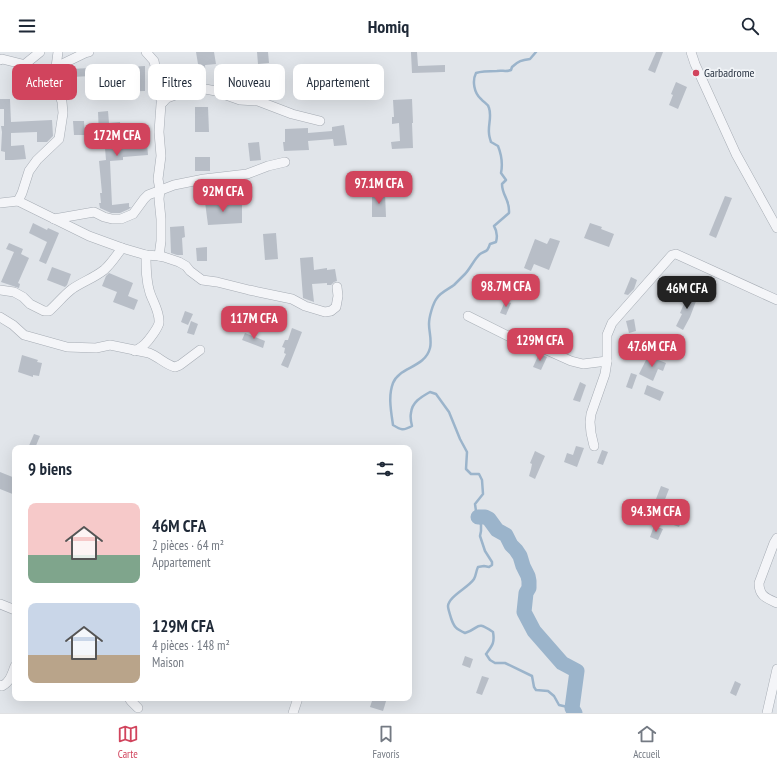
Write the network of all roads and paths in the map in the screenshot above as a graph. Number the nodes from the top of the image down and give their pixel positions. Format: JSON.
{"nodes":[{"id":1,"x":40,"y":52,"type":"edge"},
{"id":2,"x":58,"y":52,"type":"edge"},
{"id":3,"x":89,"y":52,"type":"edge"},
{"id":4,"x":146,"y":52,"type":"edge"},
{"id":5,"x":691,"y":52,"type":"edge"},
{"id":6,"x":0,"y":60,"type":"edge"},
{"id":7,"x":20,"y":64,"type":"edge"},
{"id":8,"x":25,"y":64,"type":"edge"},
{"id":9,"x":56,"y":64,"type":"edge"},
{"id":10,"x":62,"y":64,"type":"edge"},
{"id":11,"x":61,"y":100,"type":"edge"},
{"id":12,"x":163,"y":102,"type":"junction"},
{"id":13,"x":320,"y":121,"type":"dead end"},
{"id":14,"x":285,"y":162,"type":"dead end"},
{"id":15,"x":160,"y":190,"type":"junction"},
{"id":16,"x":18,"y":201,"type":"junction"},
{"id":17,"x":0,"y":203,"type":"edge"},
{"id":18,"x":54,"y":219,"type":"junction"},
{"id":19,"x":777,"y":228,"type":"edge"},
{"id":20,"x":122,"y":248,"type":"junction"},
{"id":21,"x":146,"y":255,"type":"junction"},
{"id":22,"x":158,"y":256,"type":"junction"},
{"id":23,"x":337,"y":287,"type":"dead end"},
{"id":24,"x":0,"y":290,"type":"edge"},
{"id":25,"x":777,"y":300,"type":"edge"},
{"id":26,"x":468,"y":316,"type":"dead end"},
{"id":27,"x":0,"y":317,"type":"edge"},
{"id":28,"x":200,"y":350,"type":"dead end"},
{"id":29,"x":135,"y":351,"type":"junction"},
{"id":30,"x":607,"y":361,"type":"junction"},
{"id":31,"x":594,"y":446,"type":"dead end"},
{"id":32,"x":777,"y":538,"type":"edge"},
{"id":33,"x":777,"y":603,"type":"edge"},
{"id":34,"x":0,"y":604,"type":"edge"},
{"id":35,"x":12,"y":609,"type":"edge"},
{"id":36,"x":777,"y":669,"type":"edge"},
{"id":37,"x":12,"y":674,"type":"edge"},
{"id":38,"x":0,"y":685,"type":"edge"},
{"id":39,"x":131,"y":701,"type":"edge"},
{"id":40,"x":297,"y":701,"type":"edge"},
{"id":41,"x":138,"y":708,"type":"dead end"},
{"id":42,"x":293,"y":713,"type":"edge"},
{"id":43,"x":767,"y":713,"type":"edge"}],
"edges":[{"from":1,"to":8,"type":"street"},
{"from":2,"to":9,"type":"street"},
{"from":3,"to":10,"type":"street"},
{"from":4,"to":12,"type":"street"},
{"from":5,"to":19,"type":"street"},
{"from":6,"to":7,"type":"street"},
{"from":11,"to":16,"type":"street"},
{"from":12,"to":13,"type":"street"},
{"from":12,"to":15,"type":"street"},
{"from":14,"to":15,"type":"street"},
{"from":15,"to":18,"type":"street"},
{"from":15,"to":22,"type":"street"},
{"from":16,"to":17,"type":"street"},
{"from":16,"to":18,"type":"street"},
{"from":18,"to":20,"type":"street"},
{"from":20,"to":21,"type":"street"},
{"from":20,"to":24,"type":"street"},
{"from":21,"to":22,"type":"street"},
{"from":21,"to":29,"type":"street"},
{"from":22,"to":23,"type":"street"},
{"from":25,"to":30,"type":"street"},
{"from":26,"to":30,"type":"street"},
{"from":27,"to":29,"type":"street"},
{"from":28,"to":29,"type":"street"},
{"from":30,"to":31,"type":"street"},
{"from":32,"to":33,"type":"street"},
{"from":34,"to":35,"type":"street"},
{"from":36,"to":43,"type":"street"},
{"from":37,"to":38,"type":"street"},
{"from":39,"to":41,"type":"street"},
{"from":40,"to":42,"type":"street"}]}
